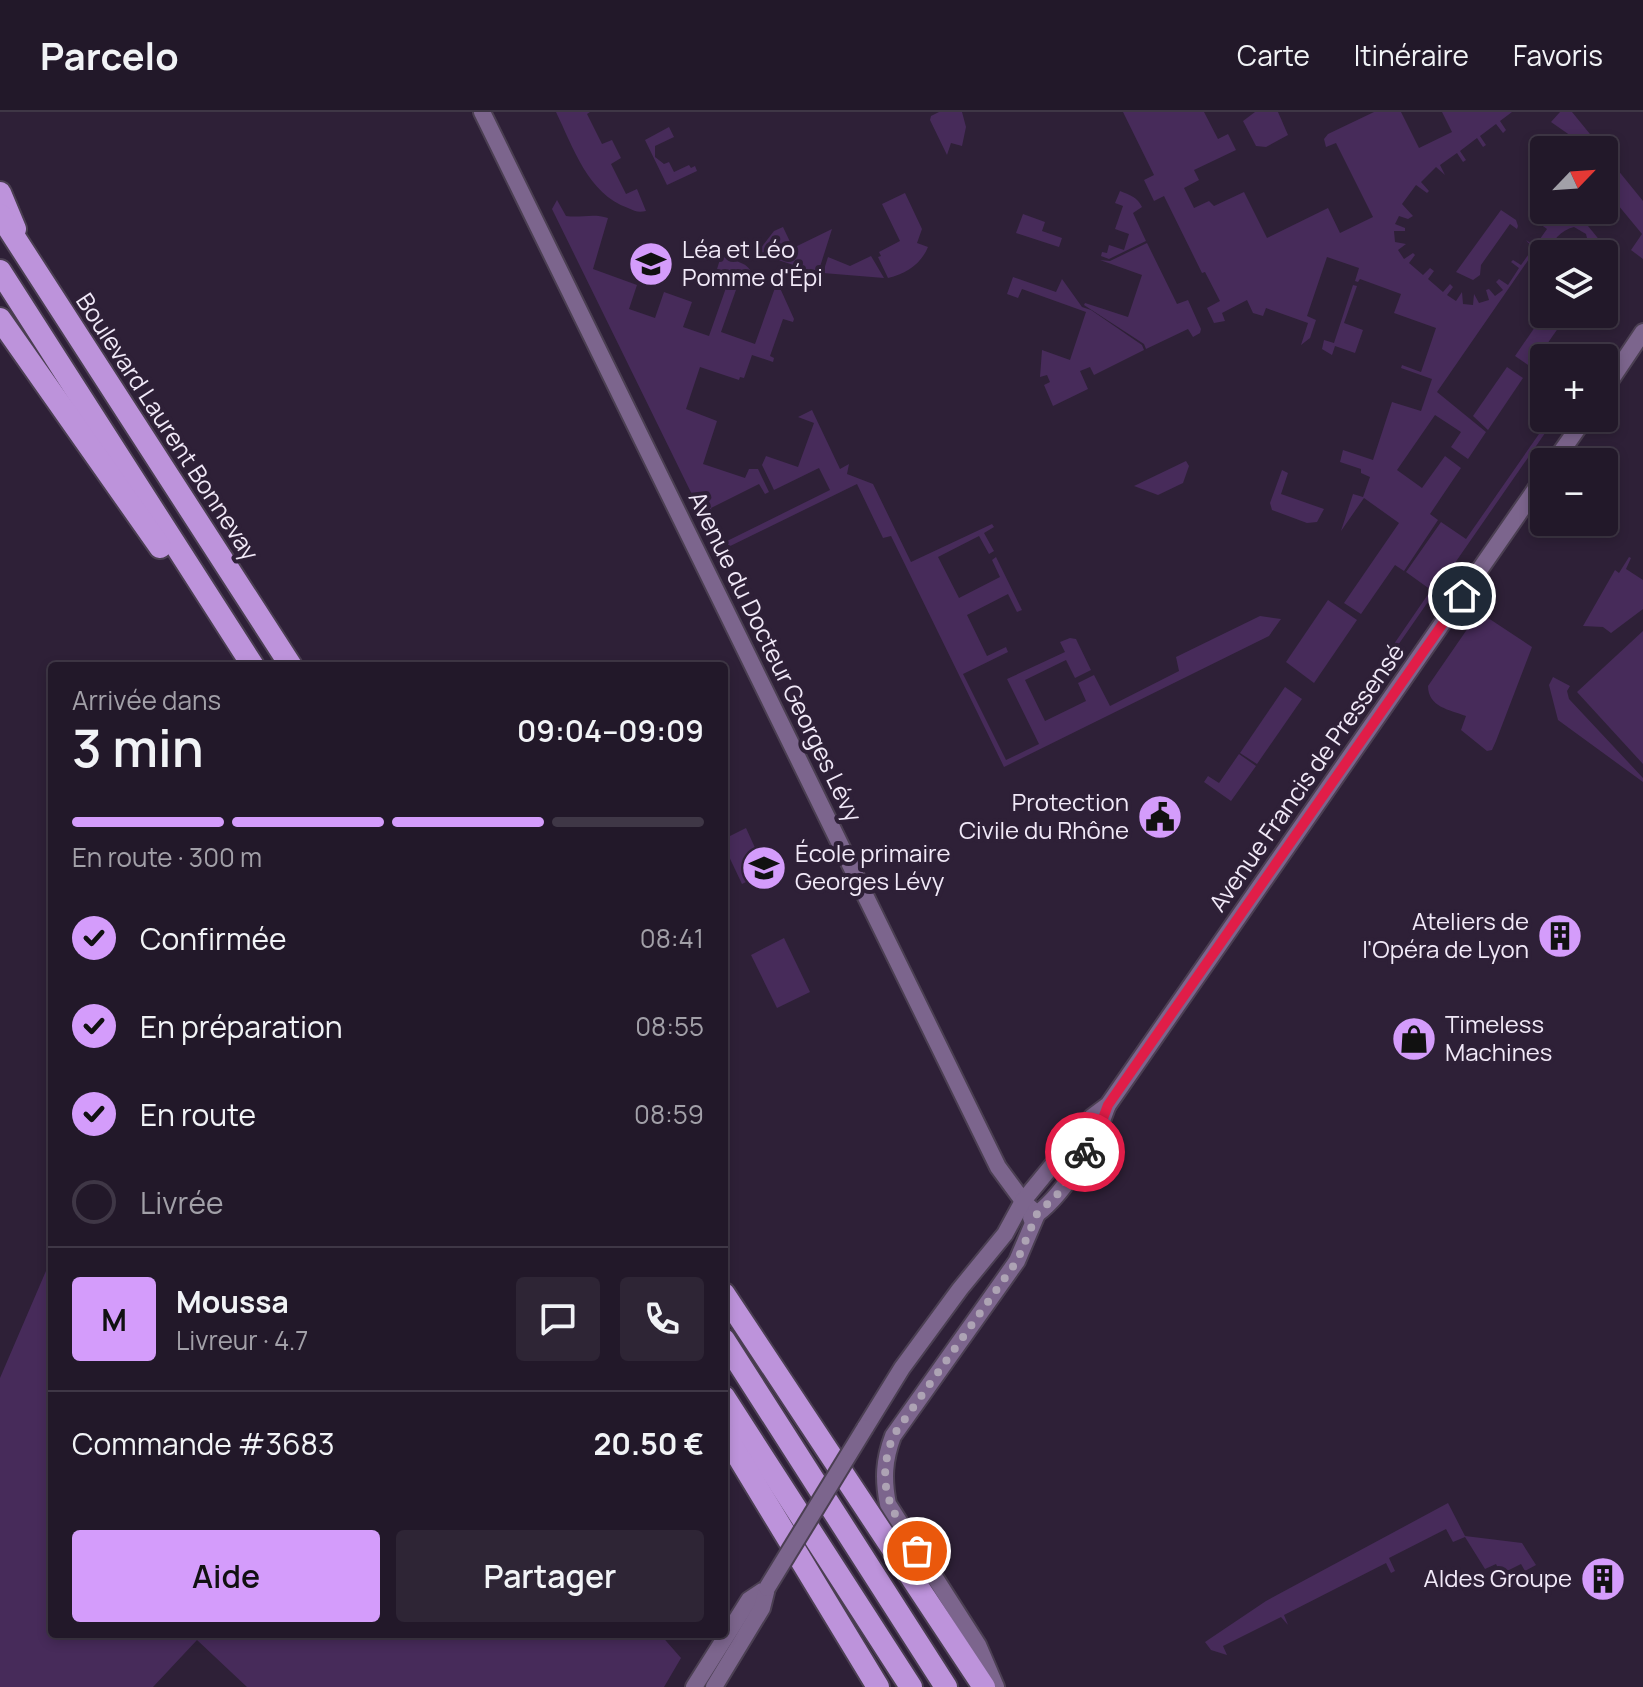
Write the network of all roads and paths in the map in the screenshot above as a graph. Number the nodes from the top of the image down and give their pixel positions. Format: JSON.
{"nodes":[{"id":1,"x":482,"y":112,"type":"edge"},
{"id":2,"x":0,"y":193,"type":"edge"},
{"id":3,"x":0,"y":215,"type":"edge"},
{"id":4,"x":26,"y":256,"type":"junction"},
{"id":5,"x":0,"y":271,"type":"edge"},
{"id":6,"x":0,"y":319,"type":"edge"},
{"id":7,"x":1643,"y":332,"type":"edge"},
{"id":8,"x":1618,"y":369,"type":"edge"},
{"id":9,"x":1530,"y":497,"type":"edge"},
{"id":10,"x":210,"y":599,"type":"junction"},
{"id":11,"x":250,"y":662,"type":"edge"},
{"id":12,"x":288,"y":662,"type":"edge"},
{"id":13,"x":1108,"y":1105,"type":"junction"},
{"id":14,"x":1023,"y":1201,"type":"junction"},
{"id":15,"x":1037,"y":1214,"type":"junction"},
{"id":16,"x":1005,"y":1234,"type":"junction"},
{"id":17,"x":728,"y":1300,"type":"edge"},
{"id":18,"x":728,"y":1346,"type":"edge"},
{"id":19,"x":728,"y":1403,"type":"edge"},
{"id":20,"x":728,"y":1440,"type":"edge"},
{"id":21,"x":767,"y":1588,"type":"junction"},
{"id":22,"x":728,"y":1633,"type":"edge"},
{"id":23,"x":725,"y":1638,"type":"edge"},
{"id":24,"x":694,"y":1687,"type":"edge"},
{"id":25,"x":714,"y":1687,"type":"edge"},
{"id":26,"x":878,"y":1687,"type":"edge"},
{"id":27,"x":911,"y":1687,"type":"edge"},
{"id":28,"x":946,"y":1687,"type":"edge"},
{"id":29,"x":984,"y":1687,"type":"edge"},
{"id":30,"x":996,"y":1687,"type":"edge"}],
"edges":[{"from":1,"to":14,"type":"street","name":"Avenue du Docteur Georges Lévy"},
{"from":2,"to":4,"type":"highway"},
{"from":3,"to":4,"type":"highway","name":"Boulevard Laurent Bonnevay"},
{"from":4,"to":12,"type":"highway","name":"Boulevard Laurent Bonnevay"},
{"from":5,"to":10,"type":"highway"},
{"from":6,"to":10,"type":"highway"},
{"from":7,"to":8,"type":"street"},
{"from":9,"to":13,"type":"street","name":"Avenue Francis de Pressensé"},
{"from":10,"to":11,"type":"highway"},
{"from":13,"to":14,"type":"street","name":"Avenue Francis de Pressensé"},
{"from":13,"to":15,"type":"street","name":"Avenue Francis de Pressensé"},
{"from":14,"to":15,"type":"street","name":"Avenue du Docteur Georges Lévy"},
{"from":14,"to":16,"type":"street","name":"Avenue Francis de Pressensé"},
{"from":15,"to":16,"type":"street","name":"Avenue Francis de Pressensé"},
{"from":15,"to":30,"type":"street"},
{"from":16,"to":21,"type":"street","name":"Avenue Francis de Pressensé","bridge":true},
{"from":17,"to":29,"type":"highway"},
{"from":18,"to":28,"type":"highway"},
{"from":19,"to":27,"type":"highway"},
{"from":20,"to":26,"type":"highway"},
{"from":21,"to":22,"type":"street","name":"Avenue Francis de Pressensé"},
{"from":21,"to":25,"type":"street","name":"Avenue Francis de Pressensé"},
{"from":23,"to":24,"type":"street","name":"Avenue Francis de Pressensé"}]}
